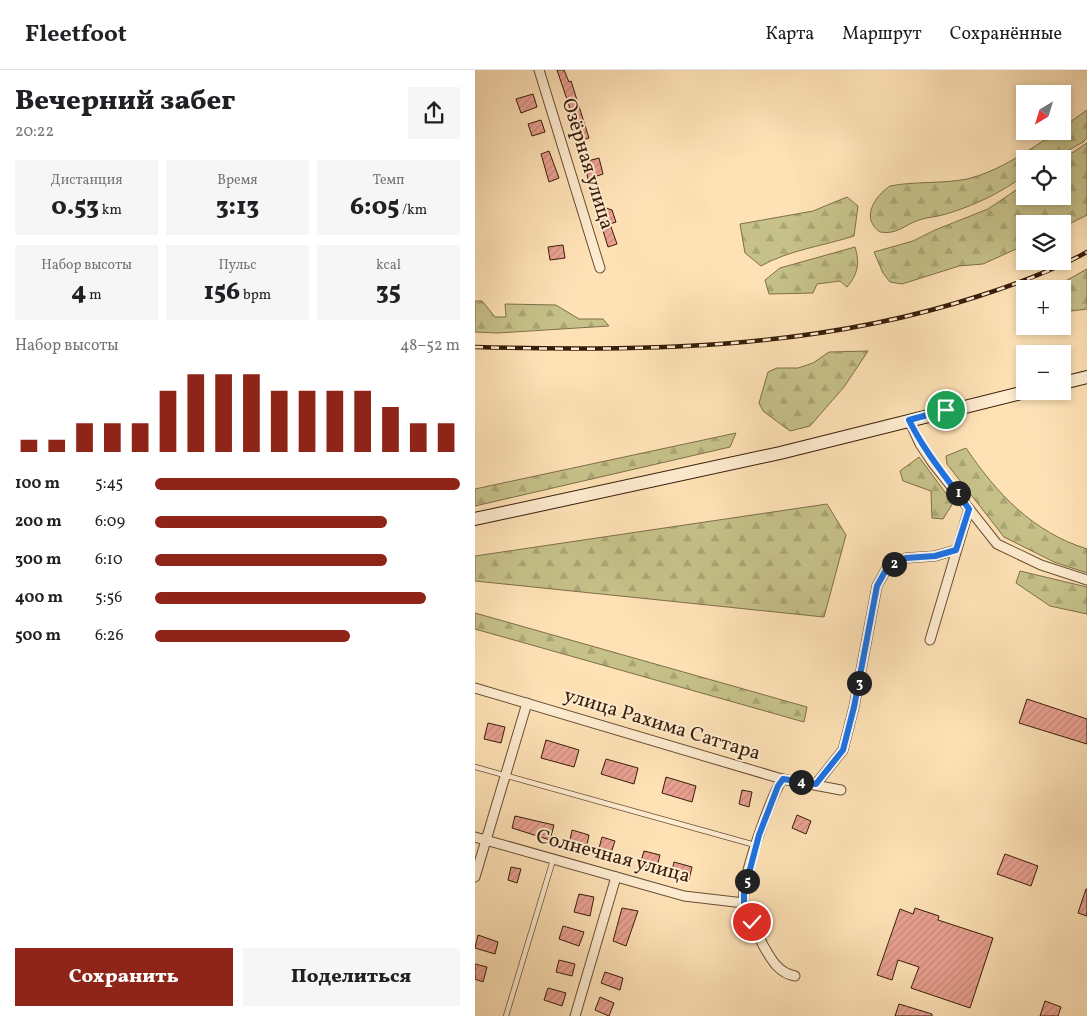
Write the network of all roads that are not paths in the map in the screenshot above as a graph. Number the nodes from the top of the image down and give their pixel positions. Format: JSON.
{"nodes":[{"id":1,"x":539,"y":70,"type":"edge"},
{"id":2,"x":600,"y":268,"type":"dead end"},
{"id":3,"x":1087,"y":377,"type":"edge"},
{"id":4,"x":1071,"y":381,"type":"edge"},
{"id":5,"x":1016,"y":394,"type":"edge"},
{"id":6,"x":909,"y":420,"type":"junction"},
{"id":7,"x":969,"y":509,"type":"junction"},
{"id":8,"x":475,"y":519,"type":"edge"},
{"id":9,"x":956,"y":550,"type":"junction"},
{"id":10,"x":1087,"y":580,"type":"edge"},
{"id":11,"x":929,"y":640,"type":"dead end"},
{"id":12,"x":475,"y":688,"type":"edge"},
{"id":13,"x":527,"y":703,"type":"junction"},
{"id":14,"x":475,"y":767,"type":"edge"},
{"id":15,"x":505,"y":776,"type":"junction"},
{"id":16,"x":783,"y":779,"type":"junction"},
{"id":17,"x":816,"y":784,"type":"junction"},
{"id":18,"x":841,"y":790,"type":"dead end"},
{"id":19,"x":475,"y":837,"type":"edge"},
{"id":20,"x":485,"y":840,"type":"junction"},
{"id":21,"x":756,"y":846,"type":"junction"},
{"id":22,"x":553,"y":860,"type":"junction"},
{"id":23,"x":475,"y":877,"type":"edge"},
{"id":24,"x":616,"y":877,"type":"junction"},
{"id":25,"x":744,"y":903,"type":"junction"},
{"id":26,"x":795,"y":976,"type":"dead end"},
{"id":27,"x":506,"y":1016,"type":"edge"},
{"id":28,"x":575,"y":1016,"type":"edge"}],
"edges":[{"from":1,"to":2,"type":"street","name":"Озёрная улица"},
{"from":3,"to":4,"type":"main road"},
{"from":5,"to":6,"type":"main road"},
{"from":6,"to":7,"type":"street"},
{"from":6,"to":8,"type":"main road"},
{"from":7,"to":9,"type":"street"},
{"from":7,"to":10,"type":"street"},
{"from":9,"to":11,"type":"street"},
{"from":9,"to":17,"type":"street"},
{"from":12,"to":13,"type":"street","name":"улица Рахима Саттара"},
{"from":13,"to":15,"type":"street"},
{"from":13,"to":16,"type":"street","name":"улица Рахима Саттара"},
{"from":14,"to":15,"type":"lane"},
{"from":15,"to":20,"type":"street"},
{"from":15,"to":21,"type":"lane"},
{"from":16,"to":17,"type":"street","name":"улица Рахима Саттара"},
{"from":16,"to":21,"type":"street"},
{"from":17,"to":18,"type":"street","name":"улица Рахима Саттара"},
{"from":19,"to":20,"type":"street","name":"Солнечная улица"},
{"from":20,"to":22,"type":"street","name":"Солнечная улица"},
{"from":20,"to":23,"type":"street"},
{"from":21,"to":25,"type":"street"},
{"from":22,"to":24,"type":"street","name":"Солнечная улица"},
{"from":22,"to":27,"type":"lane"},
{"from":24,"to":25,"type":"street","name":"Солнечная улица"},
{"from":24,"to":28,"type":"street"},
{"from":25,"to":26,"type":"street"}]}
